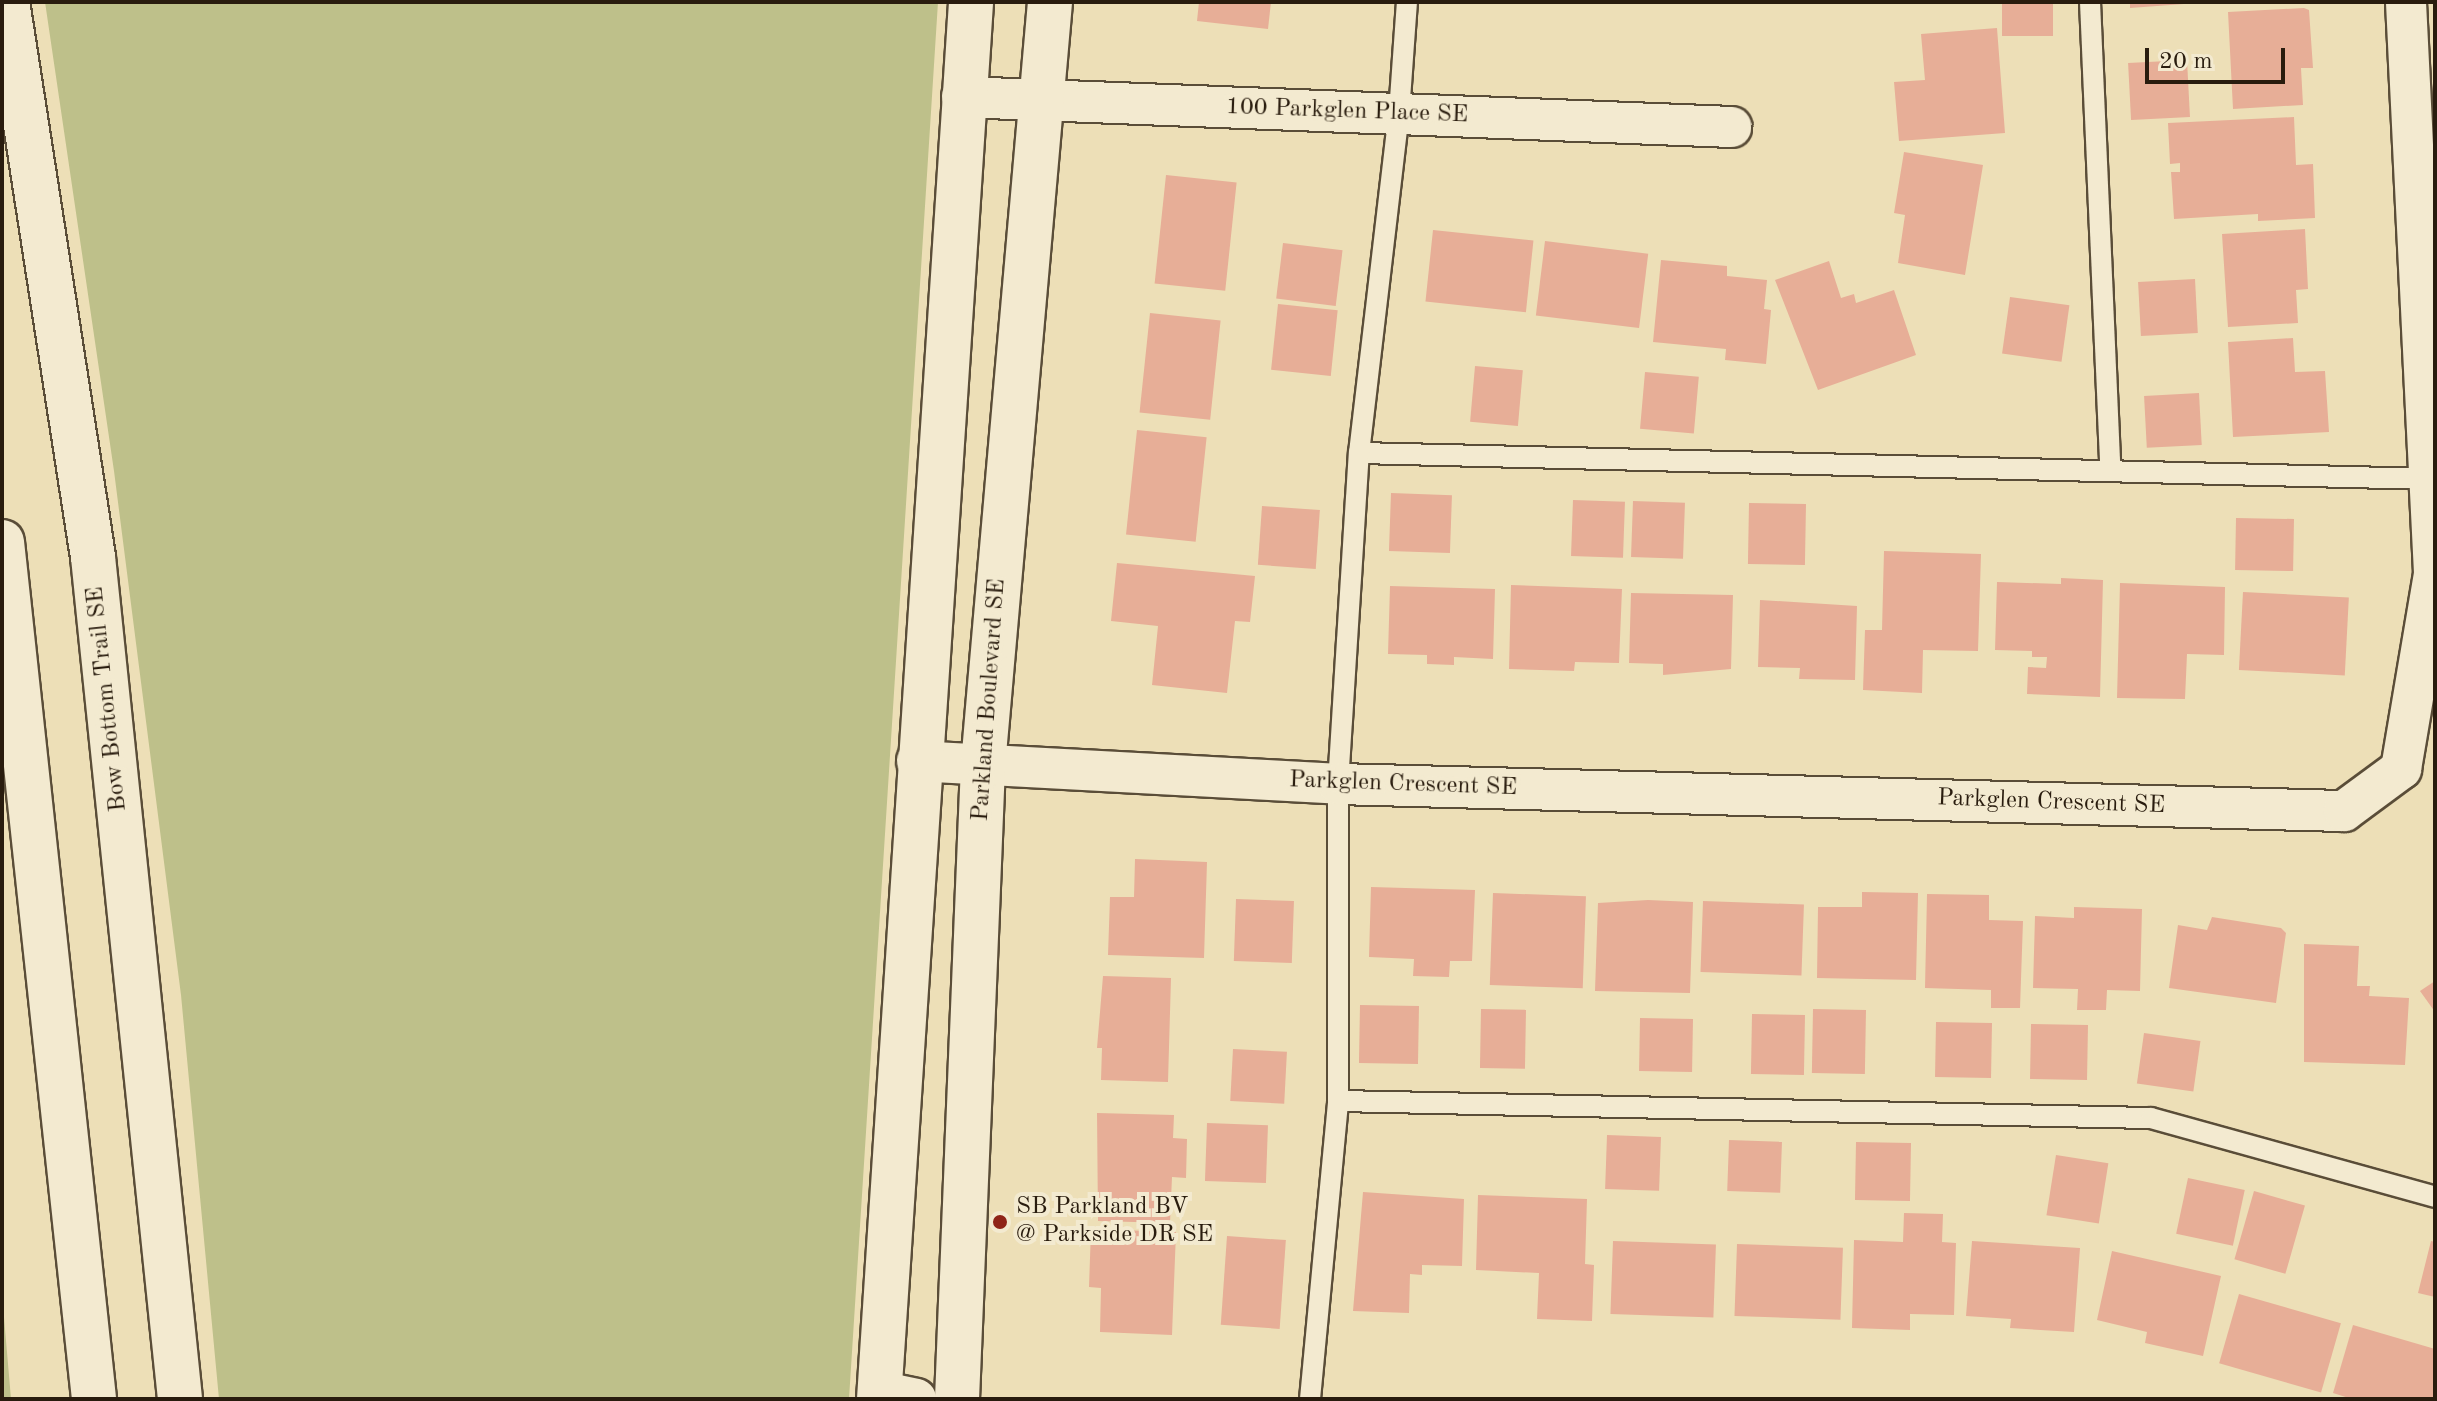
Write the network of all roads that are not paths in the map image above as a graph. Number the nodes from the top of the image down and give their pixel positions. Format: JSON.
{"nodes":[{"id":1,"x":7,"y":2,"type":"edge"},
{"id":2,"x":971,"y":2,"type":"edge"},
{"id":3,"x":1050,"y":2,"type":"edge"},
{"id":4,"x":1407,"y":2,"type":"edge"},
{"id":5,"x":2090,"y":2,"type":"edge"},
{"id":6,"x":2406,"y":2,"type":"edge"},
{"id":7,"x":962,"y":97,"type":"junction"},
{"id":8,"x":1040,"y":102,"type":"junction"},
{"id":9,"x":1399,"y":113,"type":"junction"},
{"id":10,"x":1731,"y":127,"type":"dead end"},
{"id":11,"x":1359,"y":453,"type":"junction"},
{"id":12,"x":2110,"y":468,"type":"junction"},
{"id":13,"x":2434,"y":479,"type":"edge"},
{"id":14,"x":2,"y":542,"type":"edge"},
{"id":15,"x":917,"y":761,"type":"junction"},
{"id":16,"x":983,"y":765,"type":"junction"},
{"id":17,"x":1338,"y":784,"type":"junction"},
{"id":18,"x":1338,"y":1101,"type":"junction"},
{"id":19,"x":2435,"y":1197,"type":"edge"},
{"id":20,"x":891,"y":1396,"type":"edge"},
{"id":21,"x":94,"y":1399,"type":"edge"},
{"id":22,"x":180,"y":1399,"type":"edge"},
{"id":23,"x":957,"y":1399,"type":"edge"},
{"id":24,"x":1310,"y":1399,"type":"edge"}],
"edges":[{"from":1,"to":22,"type":"street","name":"Bow Bottom Trail SE"},
{"from":2,"to":7,"type":"street"},
{"from":3,"to":8,"type":"street","name":"Parkland Boulevard SE"},
{"from":4,"to":9,"type":"lane"},
{"from":5,"to":12,"type":"lane"},
{"from":6,"to":13,"type":"street","name":"Parkglen Crescent SE"},
{"from":7,"to":8,"type":"street","name":"100 Parkglen Place SE"},
{"from":7,"to":15,"type":"street"},
{"from":8,"to":9,"type":"street","name":"100 Parkglen Place SE"},
{"from":8,"to":16,"type":"street","name":"Parkland Boulevard SE"},
{"from":9,"to":10,"type":"street","name":"100 Parkglen Place SE"},
{"from":9,"to":11,"type":"lane"},
{"from":11,"to":12,"type":"lane"},
{"from":11,"to":17,"type":"lane"},
{"from":12,"to":13,"type":"lane"},
{"from":13,"to":17,"type":"street","name":"Parkglen Crescent SE"},
{"from":14,"to":21,"type":"street"},
{"from":15,"to":16,"type":"street","name":"Parkglen Crescent SE"},
{"from":15,"to":20,"type":"street"},
{"from":16,"to":17,"type":"street","name":"Parkglen Crescent SE"},
{"from":16,"to":23,"type":"street","name":"Parkland Boulevard SE"},
{"from":17,"to":18,"type":"lane"},
{"from":18,"to":19,"type":"lane"},
{"from":18,"to":24,"type":"lane"}]}
